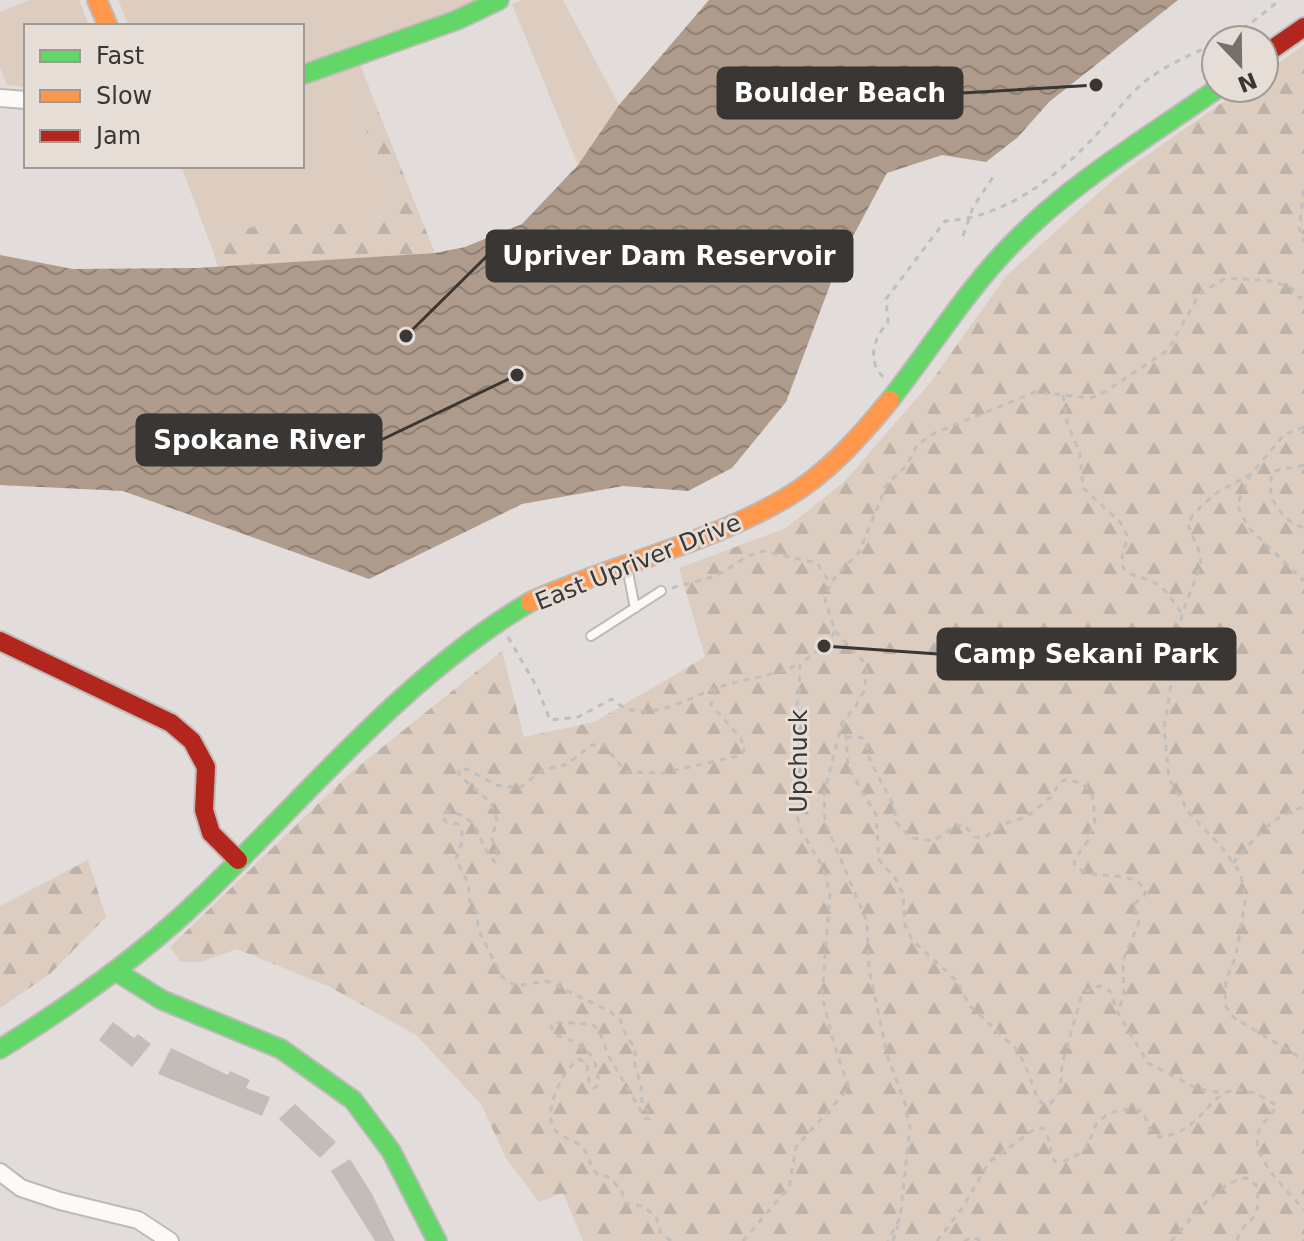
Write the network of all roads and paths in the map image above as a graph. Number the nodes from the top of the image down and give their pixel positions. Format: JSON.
{"nodes":[{"id":1,"x":97,"y":0,"type":"edge"},
{"id":2,"x":499,"y":0,"type":"edge"},
{"id":3,"x":1280,"y":0,"type":"edge"},
{"id":4,"x":107,"y":24,"type":"edge"},
{"id":5,"x":1249,"y":24,"type":"edge"},
{"id":6,"x":1304,"y":27,"type":"edge"},
{"id":7,"x":1280,"y":44,"type":"edge"},
{"id":8,"x":1200,"y":51,"type":"edge"},
{"id":9,"x":304,"y":74,"type":"edge"},
{"id":10,"x":0,"y":98,"type":"edge"},
{"id":11,"x":24,"y":100,"type":"edge"},
{"id":12,"x":1200,"y":101,"type":"edge"},
{"id":13,"x":995,"y":174,"type":"dead end"},
{"id":14,"x":1304,"y":191,"type":"edge"},
{"id":15,"x":967,"y":220,"type":"junction"},
{"id":16,"x":963,"y":236,"type":"dead end"},
{"id":17,"x":1304,"y":242,"type":"edge"},
{"id":18,"x":1304,"y":297,"type":"edge"},
{"id":19,"x":898,"y":391,"type":"junction"},
{"id":20,"x":1063,"y":395,"type":"junction"},
{"id":21,"x":1304,"y":427,"type":"edge"},
{"id":22,"x":1304,"y":465,"type":"edge"},
{"id":23,"x":1251,"y":474,"type":"junction"},
{"id":24,"x":1304,"y":528,"type":"edge"},
{"id":25,"x":626,"y":562,"type":"junction"},
{"id":26,"x":1304,"y":581,"type":"edge"},
{"id":27,"x":830,"y":583,"type":"junction"},
{"id":28,"x":661,"y":591,"type":"joint"},
{"id":29,"x":635,"y":608,"type":"junction"},
{"id":30,"x":1182,"y":614,"type":"junction"},
{"id":31,"x":494,"y":624,"type":"junction"},
{"id":32,"x":835,"y":631,"type":"junction"},
{"id":33,"x":591,"y":636,"type":"dead end"},
{"id":34,"x":0,"y":641,"type":"edge"},
{"id":35,"x":800,"y":664,"type":"junction"},
{"id":36,"x":716,"y":688,"type":"junction"},
{"id":37,"x":842,"y":723,"type":"junction"},
{"id":38,"x":846,"y":737,"type":"junction"},
{"id":39,"x":1304,"y":807,"type":"edge"},
{"id":40,"x":238,"y":860,"type":"junction"},
{"id":41,"x":1233,"y":863,"type":"junction"},
{"id":42,"x":117,"y":972,"type":"junction"},
{"id":43,"x":1118,"y":1013,"type":"junction"},
{"id":44,"x":0,"y":1049,"type":"edge"},
{"id":45,"x":1304,"y":1060,"type":"edge"},
{"id":46,"x":1223,"y":1093,"type":"junction"},
{"id":47,"x":0,"y":1172,"type":"edge"},
{"id":48,"x":1304,"y":1210,"type":"edge"},
{"id":49,"x":170,"y":1241,"type":"edge"},
{"id":50,"x":437,"y":1241,"type":"edge"},
{"id":51,"x":671,"y":1241,"type":"edge"},
{"id":52,"x":743,"y":1241,"type":"edge"},
{"id":53,"x":890,"y":1241,"type":"edge"},
{"id":54,"x":937,"y":1241,"type":"edge"},
{"id":55,"x":964,"y":1241,"type":"edge"},
{"id":56,"x":983,"y":1241,"type":"edge"},
{"id":57,"x":1171,"y":1241,"type":"edge"},
{"id":58,"x":1237,"y":1241,"type":"edge"}],
"edges":[{"from":1,"to":4,"type":"main road"},
{"from":2,"to":9,"type":"main road"},
{"from":3,"to":5,"type":"path"},
{"from":6,"to":7,"type":"main road"},
{"from":8,"to":15,"type":"path"},
{"from":10,"to":11,"type":"street"},
{"from":12,"to":19,"type":"main road","name":"East Upriver Drive"},
{"from":13,"to":15,"type":"path"},
{"from":14,"to":17,"type":"path"},
{"from":15,"to":16,"type":"path"},
{"from":15,"to":19,"type":"path"},
{"from":18,"to":20,"type":"path"},
{"from":19,"to":25,"type":"main road","name":"East Upriver Drive"},
{"from":20,"to":27,"type":"path"},
{"from":20,"to":30,"type":"path"},
{"from":21,"to":23,"type":"path"},
{"from":22,"to":24,"type":"path"},
{"from":23,"to":26,"type":"path"},
{"from":23,"to":30,"type":"path"},
{"from":25,"to":29,"type":"lane"},
{"from":25,"to":31,"type":"main road","name":"East Upriver Drive"},
{"from":27,"to":28,"type":"path"},
{"from":27,"to":32,"type":"path"},
{"from":28,"to":29,"type":"lane"},
{"from":29,"to":33,"type":"lane"},
{"from":30,"to":41,"type":"path"},
{"from":31,"to":36,"type":"path"},
{"from":31,"to":40,"type":"main road","name":"East Upriver Drive"},
{"from":32,"to":35,"type":"path"},
{"from":32,"to":37,"type":"path"},
{"from":34,"to":40,"type":"main road"},
{"from":35,"to":36,"type":"path"},
{"from":35,"to":52,"type":"path","name":"Upchuck"},
{"from":36,"to":51,"type":"path"},
{"from":37,"to":38,"type":"path"},
{"from":37,"to":53,"type":"path"},
{"from":38,"to":43,"type":"path"},
{"from":38,"to":43,"type":"path"},
{"from":39,"to":41,"type":"path"},
{"from":40,"to":42,"type":"main road","name":"East Upriver Drive"},
{"from":41,"to":45,"type":"path"},
{"from":42,"to":44,"type":"main road","name":"East Upriver Drive"},
{"from":42,"to":50,"type":"main road"},
{"from":43,"to":46,"type":"path"},
{"from":46,"to":48,"type":"path"},
{"from":46,"to":54,"type":"path"},
{"from":47,"to":49,"type":"street"},
{"from":55,"to":56,"type":"path"},
{"from":57,"to":58,"type":"path"}]}
